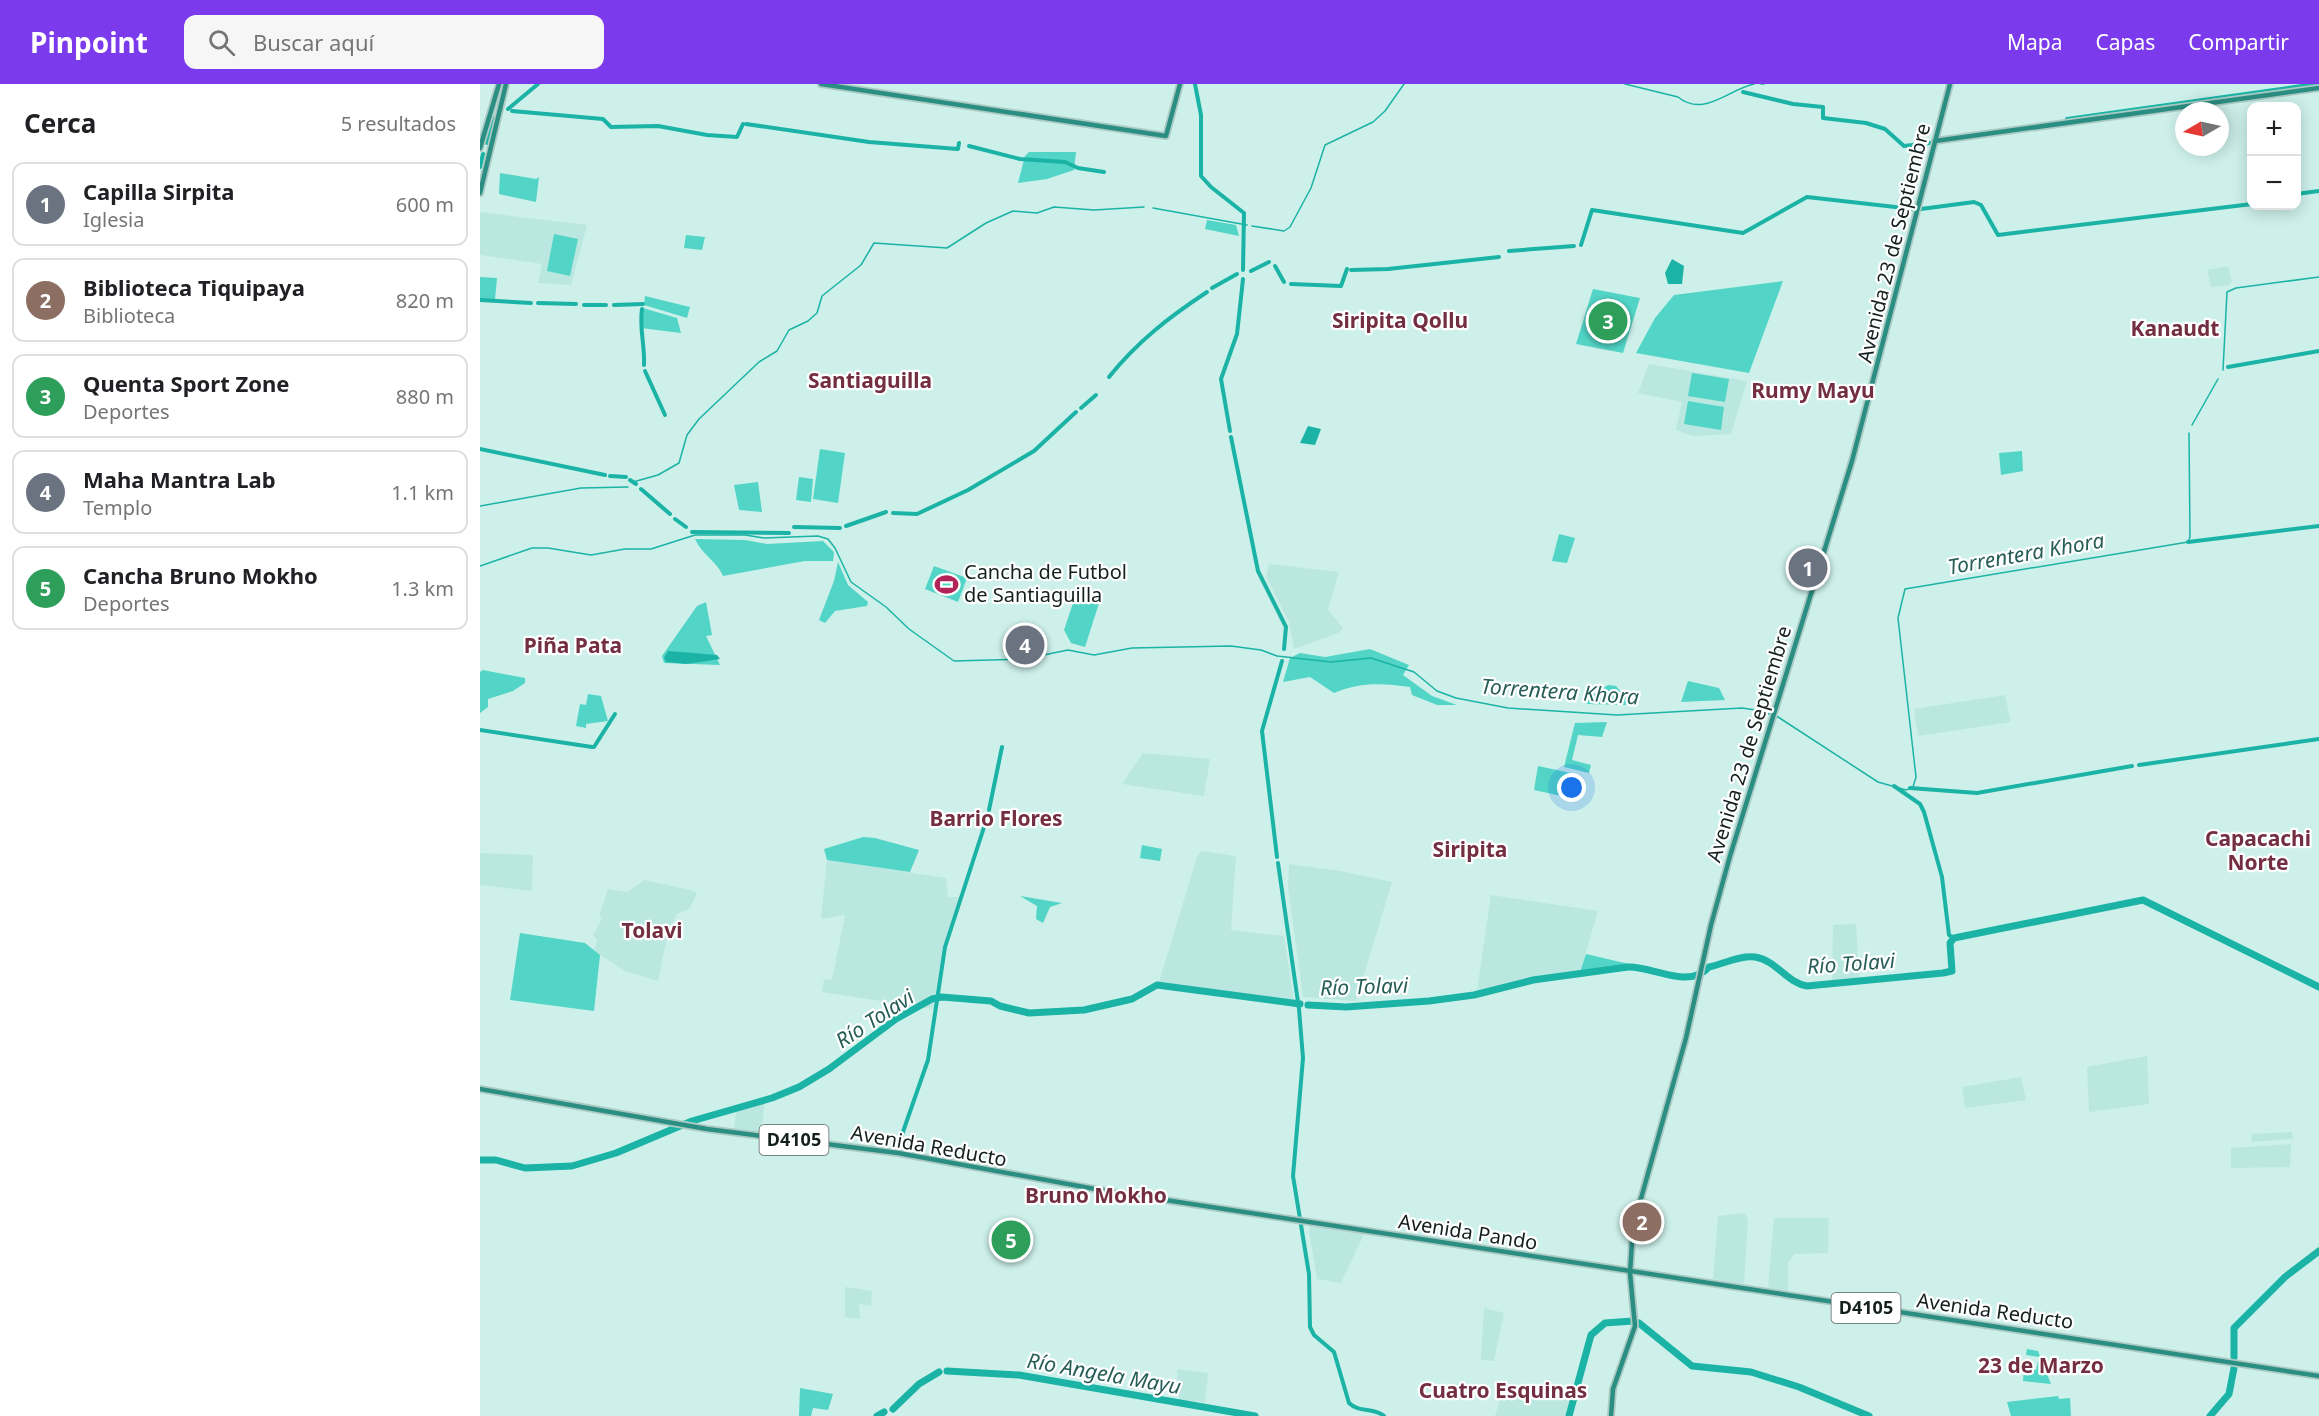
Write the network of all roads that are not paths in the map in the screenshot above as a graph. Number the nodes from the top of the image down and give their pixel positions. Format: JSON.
{"nodes":[{"id":1,"x":499,"y":84,"type":"edge"},
{"id":2,"x":506,"y":84,"type":"edge"},
{"id":3,"x":821,"y":84,"type":"edge"},
{"id":4,"x":1180,"y":84,"type":"edge"},
{"id":5,"x":1950,"y":84,"type":"edge"},
{"id":6,"x":2319,"y":88,"type":"edge"},
{"id":7,"x":1935,"y":141,"type":"junction"},
{"id":8,"x":480,"y":148,"type":"edge"},
{"id":9,"x":480,"y":193,"type":"edge"},
{"id":10,"x":480,"y":1089,"type":"edge"},
{"id":11,"x":1300,"y":1221,"type":"joint"},
{"id":12,"x":1630,"y":1273,"type":"junction"},
{"id":13,"x":2319,"y":1376,"type":"edge"},
{"id":14,"x":1611,"y":1416,"type":"edge"}],
"edges":[{"from":1,"to":8,"type":"main road"},
{"from":2,"to":9,"type":"main road"},
{"from":3,"to":4,"type":"main road"},
{"from":5,"to":7,"type":"main road","name":"Avenida 23 de Septiembre"},
{"from":6,"to":7,"type":"main road"},
{"from":7,"to":12,"type":"main road","name":"Avenida 23 de Septiembre"},
{"from":10,"to":11,"type":"main road","name":"Avenida Reducto","number":"D4105"},
{"from":11,"to":12,"type":"main road","name":"Avenida Pando","number":"D4105"},
{"from":12,"to":13,"type":"main road","name":"Avenida Reducto","number":"D4105"},
{"from":12,"to":14,"type":"main road","name":"Avenida 23 de Septiembre"}]}
